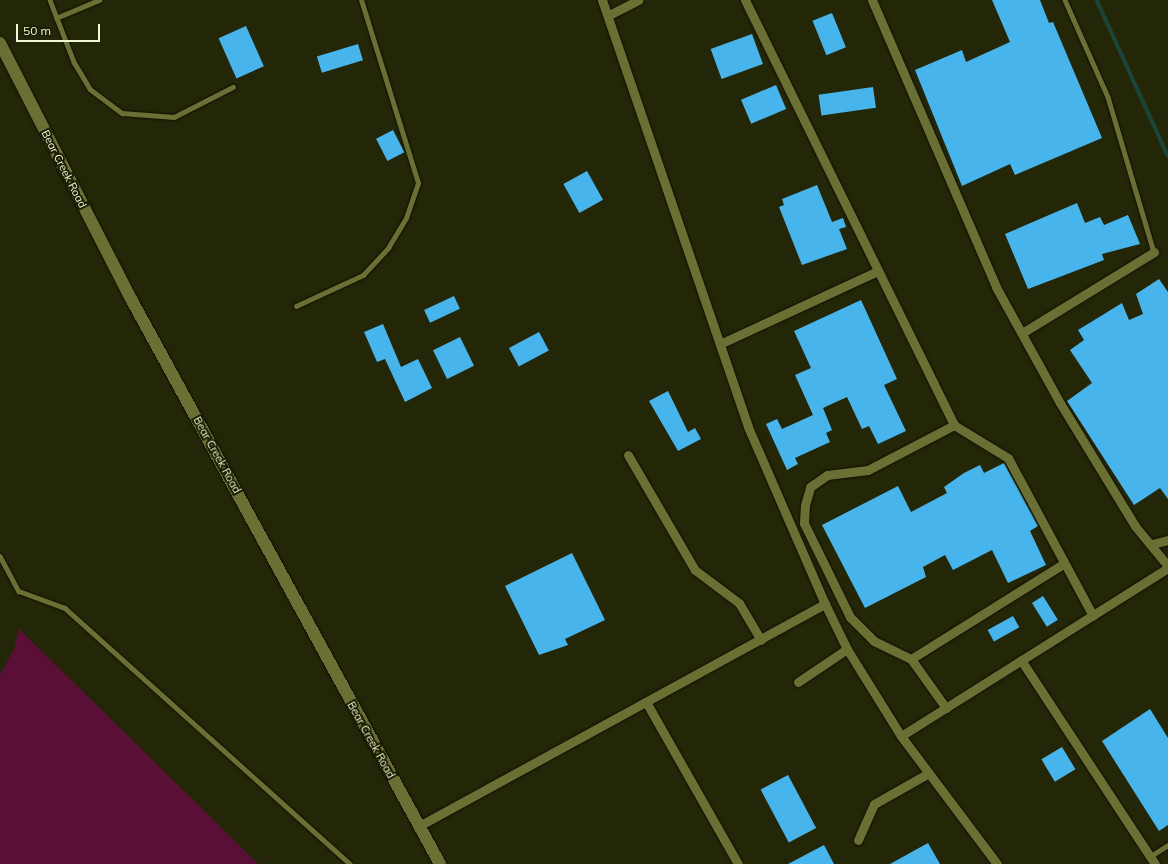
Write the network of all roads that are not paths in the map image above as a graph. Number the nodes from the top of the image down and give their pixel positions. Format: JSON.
{"nodes":[{"id":1,"x":50,"y":0,"type":"edge"},
{"id":2,"x":99,"y":0,"type":"edge"},
{"id":3,"x":360,"y":0,"type":"edge"},
{"id":4,"x":602,"y":0,"type":"edge"},
{"id":5,"x":638,"y":0,"type":"edge"},
{"id":6,"x":745,"y":0,"type":"edge"},
{"id":7,"x":872,"y":0,"type":"edge"},
{"id":8,"x":1065,"y":0,"type":"edge"},
{"id":9,"x":609,"y":15,"type":"junction"},
{"id":10,"x":56,"y":18,"type":"junction"},
{"id":11,"x":0,"y":43,"type":"edge"},
{"id":12,"x":233,"y":87,"type":"dead end"},
{"id":13,"x":1154,"y":252,"type":"joint"},
{"id":14,"x":876,"y":272,"type":"junction"},
{"id":15,"x":296,"y":306,"type":"dead end"},
{"id":16,"x":1022,"y":333,"type":"junction"},
{"id":17,"x":722,"y":343,"type":"junction"},
{"id":18,"x":954,"y":425,"type":"junction"},
{"id":19,"x":628,"y":455,"type":"dead end"},
{"id":20,"x":1168,"y":540,"type":"edge"},
{"id":21,"x":1152,"y":544,"type":"junction"},
{"id":22,"x":0,"y":556,"type":"edge"},
{"id":23,"x":1063,"y":564,"type":"junction"},
{"id":24,"x":1168,"y":567,"type":"edge"},
{"id":25,"x":825,"y":604,"type":"junction"},
{"id":26,"x":1093,"y":616,"type":"junction"},
{"id":27,"x":761,"y":640,"type":"junction"},
{"id":28,"x":847,"y":649,"type":"junction"},
{"id":29,"x":911,"y":659,"type":"junction"},
{"id":30,"x":1022,"y":660,"type":"junction"},
{"id":31,"x":798,"y":682,"type":"dead end"},
{"id":32,"x":646,"y":702,"type":"junction"},
{"id":33,"x":946,"y":708,"type":"junction"},
{"id":34,"x":901,"y":736,"type":"junction"},
{"id":35,"x":927,"y":774,"type":"junction"},
{"id":36,"x":419,"y":826,"type":"junction"},
{"id":37,"x":858,"y":840,"type":"dead end"},
{"id":38,"x":1168,"y":845,"type":"edge"},
{"id":39,"x":1153,"y":860,"type":"edge"},
{"id":40,"x":350,"y":864,"type":"edge"},
{"id":41,"x":440,"y":864,"type":"edge"},
{"id":42,"x":738,"y":864,"type":"edge"},
{"id":43,"x":997,"y":864,"type":"edge"}],
"edges":[{"from":1,"to":10,"type":"lane"},
{"from":2,"to":10,"type":"lane"},
{"from":3,"to":15,"type":"lane"},
{"from":4,"to":9,"type":"street"},
{"from":5,"to":9,"type":"street"},
{"from":6,"to":14,"type":"street"},
{"from":7,"to":16,"type":"street"},
{"from":8,"to":13,"type":"lane"},
{"from":9,"to":17,"type":"street"},
{"from":10,"to":12,"type":"lane"},
{"from":11,"to":36,"type":"street","name":"Bear Creek Road"},
{"from":13,"to":16,"type":"street"},
{"from":14,"to":17,"type":"street"},
{"from":14,"to":18,"type":"street"},
{"from":16,"to":21,"type":"street"},
{"from":17,"to":25,"type":"street"},
{"from":18,"to":23,"type":"street"},
{"from":18,"to":29,"type":"street"},
{"from":19,"to":27,"type":"street"},
{"from":20,"to":21,"type":"street"},
{"from":21,"to":24,"type":"street"},
{"from":22,"to":40,"type":"lane"},
{"from":23,"to":26,"type":"street"},
{"from":23,"to":29,"type":"street"},
{"from":24,"to":26,"type":"street"},
{"from":25,"to":27,"type":"street"},
{"from":25,"to":28,"type":"street"},
{"from":26,"to":30,"type":"street"},
{"from":27,"to":32,"type":"street"},
{"from":28,"to":31,"type":"street"},
{"from":28,"to":34,"type":"street"},
{"from":29,"to":33,"type":"street"},
{"from":30,"to":33,"type":"street"},
{"from":30,"to":39,"type":"street"},
{"from":32,"to":36,"type":"street"},
{"from":32,"to":42,"type":"street"},
{"from":33,"to":34,"type":"street"},
{"from":34,"to":35,"type":"street"},
{"from":35,"to":37,"type":"street"},
{"from":35,"to":43,"type":"street"},
{"from":36,"to":41,"type":"street","name":"Bear Creek Road"},
{"from":38,"to":39,"type":"lane"}]}
